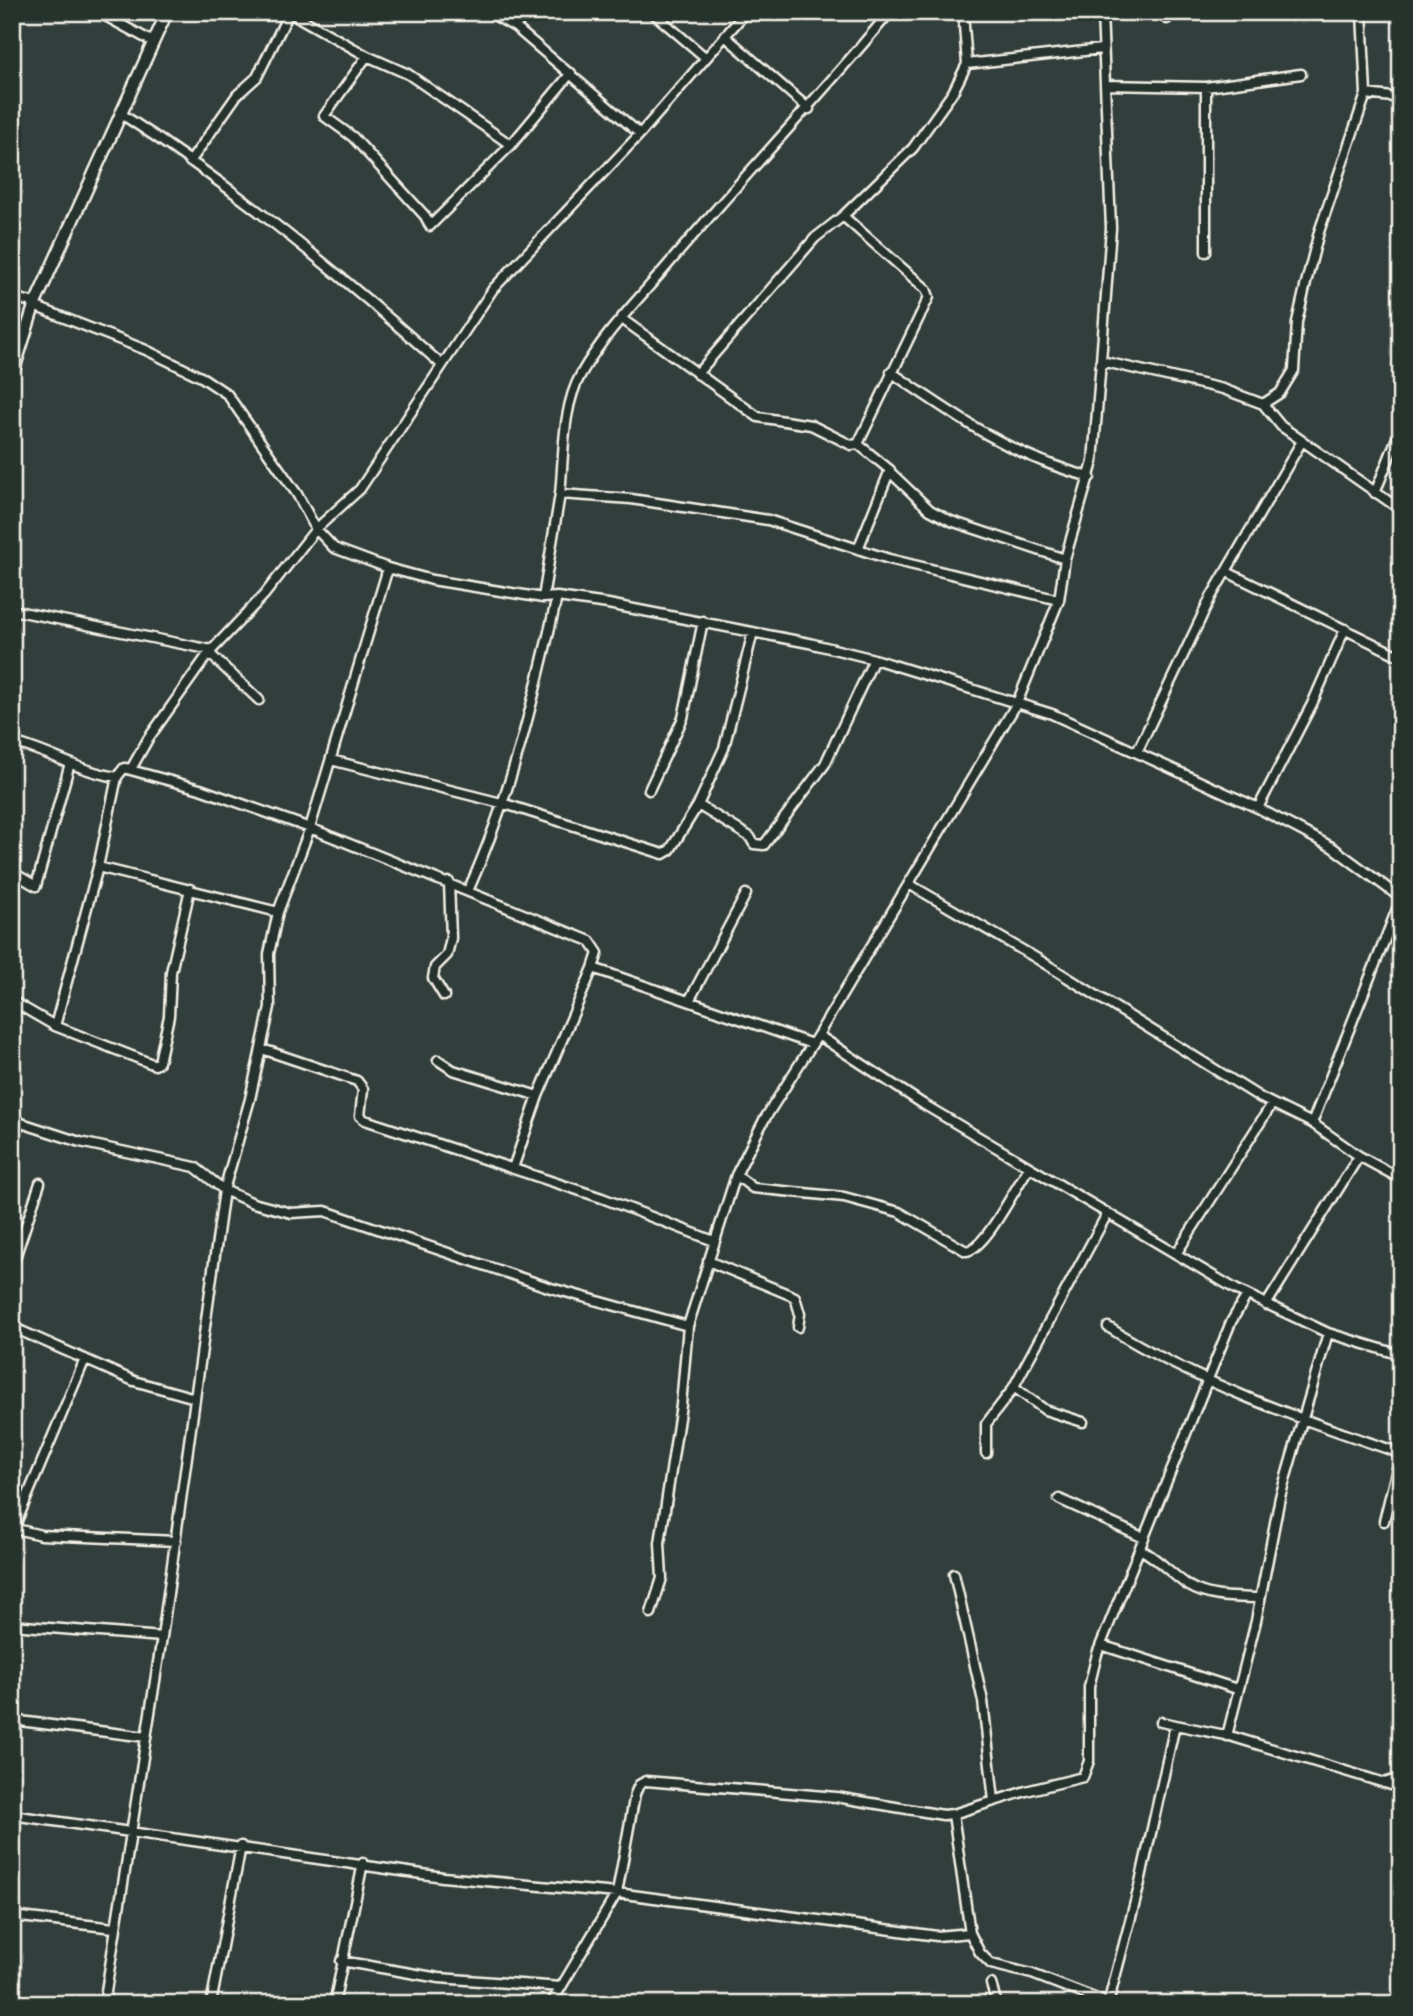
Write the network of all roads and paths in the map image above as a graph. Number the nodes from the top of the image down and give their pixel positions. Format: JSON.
{"nodes":[{"id":1,"x":98,"y":12,"type":"edge"},
{"id":2,"x":167,"y":12,"type":"edge"},
{"id":3,"x":489,"y":12,"type":"edge"},
{"id":4,"x":526,"y":12,"type":"edge"},
{"id":5,"x":652,"y":12,"type":"edge"},
{"id":6,"x":746,"y":12,"type":"edge"},
{"id":7,"x":890,"y":12,"type":"edge"},
{"id":8,"x":963,"y":12,"type":"edge"},
{"id":9,"x":1102,"y":12,"type":"edge"},
{"id":10,"x":1362,"y":12,"type":"edge"},
{"id":11,"x":289,"y":13,"type":"edge"},
{"id":12,"x":516,"y":27,"type":"junction"},
{"id":13,"x":725,"y":36,"type":"junction"},
{"id":14,"x":153,"y":42,"type":"junction"},
{"id":15,"x":1102,"y":49,"type":"junction"},
{"id":16,"x":367,"y":56,"type":"junction"},
{"id":17,"x":706,"y":58,"type":"junction"},
{"id":18,"x":967,"y":64,"type":"junction"},
{"id":19,"x":572,"y":73,"type":"junction"},
{"id":20,"x":1301,"y":74,"type":"dead end"},
{"id":21,"x":1105,"y":85,"type":"junction"},
{"id":22,"x":1206,"y":87,"type":"junction"},
{"id":23,"x":1366,"y":94,"type":"junction"},
{"id":24,"x":1401,"y":98,"type":"edge"},
{"id":25,"x":809,"y":109,"type":"junction"},
{"id":26,"x":120,"y":113,"type":"junction"},
{"id":27,"x":640,"y":134,"type":"junction"},
{"id":28,"x":511,"y":145,"type":"junction"},
{"id":29,"x":190,"y":162,"type":"junction"},
{"id":30,"x":843,"y":216,"type":"junction"},
{"id":31,"x":1206,"y":252,"type":"dead end"},
{"id":32,"x":12,"y":297,"type":"edge"},
{"id":33,"x":34,"y":305,"type":"junction"},
{"id":34,"x":622,"y":319,"type":"junction"},
{"id":35,"x":1101,"y":361,"type":"junction"},
{"id":36,"x":442,"y":365,"type":"junction"},
{"id":37,"x":891,"y":372,"type":"junction"},
{"id":38,"x":697,"y":373,"type":"junction"},
{"id":39,"x":12,"y":376,"type":"edge"},
{"id":40,"x":1263,"y":404,"type":"junction"},
{"id":41,"x":1401,"y":428,"type":"edge"},
{"id":42,"x":1302,"y":441,"type":"junction"},
{"id":43,"x":858,"y":444,"type":"junction"},
{"id":44,"x":890,"y":472,"type":"junction"},
{"id":45,"x":1090,"y":477,"type":"junction"},
{"id":46,"x":1376,"y":493,"type":"junction"},
{"id":47,"x":560,"y":494,"type":"junction"},
{"id":48,"x":1401,"y":510,"type":"edge"},
{"id":49,"x":316,"y":529,"type":"junction"},
{"id":50,"x":858,"y":549,"type":"junction"},
{"id":51,"x":1065,"y":559,"type":"junction"},
{"id":52,"x":388,"y":568,"type":"junction"},
{"id":53,"x":1227,"y":572,"type":"junction"},
{"id":54,"x":557,"y":597,"type":"junction"},
{"id":55,"x":544,"y":598,"type":"junction"},
{"id":56,"x":1059,"y":600,"type":"junction"},
{"id":57,"x":12,"y":610,"type":"edge"},
{"id":58,"x":703,"y":621,"type":"junction"},
{"id":59,"x":1345,"y":629,"type":"junction"},
{"id":60,"x":753,"y":632,"type":"junction"},
{"id":61,"x":210,"y":652,"type":"junction"},
{"id":62,"x":1401,"y":657,"type":"edge"},
{"id":63,"x":874,"y":659,"type":"junction"},
{"id":64,"x":259,"y":701,"type":"dead end"},
{"id":65,"x":1017,"y":703,"type":"junction"},
{"id":66,"x":12,"y":742,"type":"edge"},
{"id":67,"x":1137,"y":752,"type":"junction"},
{"id":68,"x":331,"y":760,"type":"junction"},
{"id":69,"x":70,"y":763,"type":"junction"},
{"id":70,"x":124,"y":768,"type":"junction"},
{"id":71,"x":117,"y":777,"type":"junction"},
{"id":72,"x":649,"y":790,"type":"dead end"},
{"id":73,"x":505,"y":804,"type":"junction"},
{"id":74,"x":698,"y":805,"type":"junction"},
{"id":75,"x":1258,"y":807,"type":"junction"},
{"id":76,"x":310,"y":828,"type":"junction"},
{"id":77,"x":98,"y":866,"type":"junction"},
{"id":78,"x":12,"y":872,"type":"edge"},
{"id":79,"x":449,"y":882,"type":"junction"},
{"id":80,"x":909,"y":884,"type":"junction"},
{"id":81,"x":190,"y":889,"type":"junction"},
{"id":82,"x":468,"y":891,"type":"junction"},
{"id":83,"x":746,"y":894,"type":"dead end"},
{"id":84,"x":1401,"y":899,"type":"edge"},
{"id":85,"x":278,"y":912,"type":"junction"},
{"id":86,"x":593,"y":968,"type":"junction"},
{"id":87,"x":444,"y":996,"type":"dead end"},
{"id":88,"x":12,"y":1001,"type":"edge"},
{"id":89,"x":689,"y":1001,"type":"junction"},
{"id":90,"x":55,"y":1027,"type":"junction"},
{"id":91,"x":818,"y":1035,"type":"junction"},
{"id":92,"x":812,"y":1044,"type":"junction"},
{"id":93,"x":261,"y":1049,"type":"junction"},
{"id":94,"x":438,"y":1060,"type":"dead end"},
{"id":95,"x":538,"y":1096,"type":"junction"},
{"id":96,"x":1272,"y":1104,"type":"junction"},
{"id":97,"x":12,"y":1120,"type":"edge"},
{"id":98,"x":1312,"y":1123,"type":"junction"},
{"id":99,"x":1359,"y":1156,"type":"junction"},
{"id":100,"x":1401,"y":1165,"type":"edge"},
{"id":101,"x":513,"y":1168,"type":"junction"},
{"id":102,"x":1029,"y":1168,"type":"junction"},
{"id":103,"x":736,"y":1175,"type":"junction"},
{"id":104,"x":1398,"y":1177,"type":"edge"},
{"id":105,"x":40,"y":1183,"type":"dead end"},
{"id":106,"x":224,"y":1190,"type":"junction"},
{"id":107,"x":1107,"y":1214,"type":"junction"},
{"id":108,"x":714,"y":1241,"type":"junction"},
{"id":109,"x":1175,"y":1254,"type":"junction"},
{"id":110,"x":708,"y":1261,"type":"junction"},
{"id":111,"x":12,"y":1267,"type":"edge"},
{"id":112,"x":1247,"y":1295,"type":"junction"},
{"id":113,"x":1266,"y":1305,"type":"junction"},
{"id":114,"x":688,"y":1326,"type":"junction"},
{"id":115,"x":12,"y":1327,"type":"edge"},
{"id":116,"x":798,"y":1327,"type":"dead end"},
{"id":117,"x":1108,"y":1327,"type":"dead end"},
{"id":118,"x":1328,"y":1333,"type":"junction"},
{"id":119,"x":1401,"y":1355,"type":"edge"},
{"id":120,"x":85,"y":1359,"type":"junction"},
{"id":121,"x":1208,"y":1383,"type":"junction"},
{"id":122,"x":1014,"y":1387,"type":"junction"},
{"id":123,"x":195,"y":1398,"type":"junction"},
{"id":124,"x":1304,"y":1421,"type":"junction"},
{"id":125,"x":1083,"y":1422,"type":"dead end"},
{"id":126,"x":1401,"y":1452,"type":"edge"},
{"id":127,"x":986,"y":1453,"type":"dead end"},
{"id":128,"x":1059,"y":1499,"type":"dead end"},
{"id":129,"x":1384,"y":1521,"type":"dead end"},
{"id":130,"x":13,"y":1528,"type":"edge"},
{"id":131,"x":1144,"y":1538,"type":"junction"},
{"id":132,"x":176,"y":1541,"type":"junction"},
{"id":133,"x":1140,"y":1549,"type":"junction"},
{"id":134,"x":954,"y":1574,"type":"dead end"},
{"id":135,"x":1261,"y":1598,"type":"junction"},
{"id":136,"x":651,"y":1614,"type":"dead end"},
{"id":137,"x":12,"y":1625,"type":"edge"},
{"id":138,"x":162,"y":1637,"type":"junction"},
{"id":139,"x":1101,"y":1645,"type":"junction"},
{"id":140,"x":1237,"y":1689,"type":"junction"},
{"id":141,"x":12,"y":1720,"type":"edge"},
{"id":142,"x":1161,"y":1722,"type":"dead end"},
{"id":143,"x":1175,"y":1725,"type":"junction"},
{"id":144,"x":1227,"y":1735,"type":"junction"},
{"id":145,"x":146,"y":1737,"type":"junction"},
{"id":146,"x":1401,"y":1778,"type":"edge"},
{"id":147,"x":1384,"y":1783,"type":"junction"},
{"id":148,"x":1401,"y":1788,"type":"edge"},
{"id":149,"x":995,"y":1801,"type":"junction"},
{"id":150,"x":953,"y":1814,"type":"junction"},
{"id":151,"x":12,"y":1815,"type":"edge"},
{"id":152,"x":130,"y":1833,"type":"junction"},
{"id":153,"x":241,"y":1846,"type":"junction"},
{"id":154,"x":363,"y":1863,"type":"junction"},
{"id":155,"x":617,"y":1893,"type":"junction"},
{"id":156,"x":12,"y":1916,"type":"edge"},
{"id":157,"x":114,"y":1928,"type":"junction"},
{"id":158,"x":970,"y":1933,"type":"junction"},
{"id":159,"x":341,"y":1961,"type":"junction"},
{"id":160,"x":991,"y":1984,"type":"dead end"},
{"id":161,"x":561,"y":1987,"type":"junction"},
{"id":162,"x":104,"y":2004,"type":"edge"},
{"id":163,"x":211,"y":2004,"type":"edge"},
{"id":164,"x":334,"y":2004,"type":"edge"},
{"id":165,"x":551,"y":2004,"type":"edge"},
{"id":166,"x":997,"y":2004,"type":"edge"},
{"id":167,"x":1108,"y":2004,"type":"edge"}],
"edges":[{"from":1,"to":14,"type":"street"},
{"from":2,"to":14,"type":"street"},
{"from":3,"to":12,"type":"street"},
{"from":4,"to":12,"type":"street"},
{"from":5,"to":17,"type":"street"},
{"from":6,"to":13,"type":"street"},
{"from":7,"to":25,"type":"street"},
{"from":8,"to":18,"type":"street"},
{"from":9,"to":15,"type":"street"},
{"from":10,"to":23,"type":"street"},
{"from":11,"to":16,"type":"street"},
{"from":11,"to":29,"type":"street"},
{"from":12,"to":19,"type":"street"},
{"from":13,"to":17,"type":"street"},
{"from":13,"to":25,"type":"street"},
{"from":14,"to":26,"type":"street"},
{"from":15,"to":18,"type":"street"},
{"from":15,"to":21,"type":"street"},
{"from":16,"to":28,"type":"street"},
{"from":16,"to":28,"type":"street"},
{"from":17,"to":27,"type":"street"},
{"from":18,"to":30,"type":"street"},
{"from":19,"to":27,"type":"street"},
{"from":19,"to":28,"type":"street"},
{"from":20,"to":22,"type":"street"},
{"from":21,"to":22,"type":"street"},
{"from":21,"to":35,"type":"street"},
{"from":22,"to":31,"type":"street"},
{"from":23,"to":24,"type":"street"},
{"from":23,"to":40,"type":"street"},
{"from":25,"to":34,"type":"street"},
{"from":26,"to":29,"type":"street"},
{"from":26,"to":33,"type":"street"},
{"from":27,"to":36,"type":"street"},
{"from":29,"to":36,"type":"street"},
{"from":30,"to":37,"type":"street"},
{"from":30,"to":38,"type":"street"},
{"from":32,"to":33,"type":"street"},
{"from":33,"to":39,"type":"street"},
{"from":33,"to":49,"type":"street"},
{"from":34,"to":38,"type":"street"},
{"from":34,"to":47,"type":"street"},
{"from":35,"to":40,"type":"street"},
{"from":35,"to":45,"type":"street"},
{"from":36,"to":49,"type":"street"},
{"from":37,"to":43,"type":"street"},
{"from":37,"to":45,"type":"street"},
{"from":38,"to":43,"type":"street"},
{"from":40,"to":42,"type":"street"},
{"from":41,"to":46,"type":"street"},
{"from":42,"to":46,"type":"street"},
{"from":42,"to":53,"type":"street"},
{"from":43,"to":44,"type":"street"},
{"from":44,"to":50,"type":"street"},
{"from":44,"to":51,"type":"street"},
{"from":45,"to":51,"type":"street"},
{"from":46,"to":48,"type":"street"},
{"from":47,"to":50,"type":"street"},
{"from":47,"to":55,"type":"street"},
{"from":49,"to":52,"type":"street"},
{"from":49,"to":61,"type":"street"},
{"from":50,"to":56,"type":"street"},
{"from":51,"to":56,"type":"street"},
{"from":52,"to":55,"type":"street"},
{"from":52,"to":68,"type":"street"},
{"from":53,"to":59,"type":"street"},
{"from":53,"to":67,"type":"street"},
{"from":54,"to":55,"type":"street"},
{"from":54,"to":58,"type":"street"},
{"from":54,"to":73,"type":"street"},
{"from":56,"to":65,"type":"street"},
{"from":57,"to":61,"type":"street"},
{"from":58,"to":60,"type":"street"},
{"from":58,"to":72,"type":"street"},
{"from":59,"to":62,"type":"street"},
{"from":59,"to":75,"type":"street"},
{"from":60,"to":63,"type":"street"},
{"from":60,"to":74,"type":"street"},
{"from":61,"to":64,"type":"street"},
{"from":61,"to":70,"type":"street"},
{"from":63,"to":65,"type":"street"},
{"from":63,"to":74,"type":"street"},
{"from":65,"to":67,"type":"street"},
{"from":65,"to":80,"type":"street"},
{"from":66,"to":69,"type":"street"},
{"from":67,"to":75,"type":"street"},
{"from":68,"to":73,"type":"street"},
{"from":68,"to":76,"type":"street"},
{"from":69,"to":71,"type":"street"},
{"from":69,"to":78,"type":"street"},
{"from":70,"to":71,"type":"street"},
{"from":70,"to":76,"type":"street"},
{"from":71,"to":77,"type":"street"},
{"from":73,"to":74,"type":"street"},
{"from":73,"to":82,"type":"street"},
{"from":75,"to":84,"type":"street"},
{"from":76,"to":79,"type":"street"},
{"from":76,"to":85,"type":"street"},
{"from":77,"to":81,"type":"street"},
{"from":77,"to":90,"type":"street"},
{"from":79,"to":82,"type":"street"},
{"from":79,"to":87,"type":"street"},
{"from":80,"to":91,"type":"street"},
{"from":80,"to":96,"type":"street"},
{"from":81,"to":85,"type":"street"},
{"from":81,"to":90,"type":"street"},
{"from":82,"to":86,"type":"street"},
{"from":83,"to":89,"type":"street"},
{"from":84,"to":98,"type":"street"},
{"from":85,"to":93,"type":"street"},
{"from":86,"to":89,"type":"street"},
{"from":86,"to":95,"type":"street"},
{"from":88,"to":90,"type":"street"},
{"from":89,"to":92,"type":"street"},
{"from":91,"to":92,"type":"street"},
{"from":91,"to":102,"type":"street"},
{"from":92,"to":103,"type":"street"},
{"from":93,"to":101,"type":"street"},
{"from":93,"to":106,"type":"street"},
{"from":94,"to":95,"type":"street"},
{"from":95,"to":101,"type":"street"},
{"from":96,"to":98,"type":"street"},
{"from":96,"to":109,"type":"street"},
{"from":97,"to":106,"type":"street"},
{"from":98,"to":99,"type":"street"},
{"from":99,"to":104,"type":"street"},
{"from":99,"to":113,"type":"street"},
{"from":100,"to":104,"type":"street"},
{"from":101,"to":108,"type":"street"},
{"from":102,"to":103,"type":"street"},
{"from":102,"to":107,"type":"street"},
{"from":103,"to":108,"type":"street"},
{"from":105,"to":111,"type":"street"},
{"from":106,"to":114,"type":"street"},
{"from":106,"to":123,"type":"street"},
{"from":107,"to":109,"type":"street"},
{"from":107,"to":122,"type":"street"},
{"from":108,"to":110,"type":"street"},
{"from":109,"to":112,"type":"street"},
{"from":110,"to":114,"type":"street"},
{"from":110,"to":116,"type":"street"},
{"from":112,"to":113,"type":"street"},
{"from":112,"to":121,"type":"street"},
{"from":113,"to":118,"type":"street"},
{"from":114,"to":136,"type":"street"},
{"from":115,"to":120,"type":"street"},
{"from":117,"to":121,"type":"street"},
{"from":118,"to":119,"type":"street"},
{"from":118,"to":124,"type":"street"},
{"from":120,"to":123,"type":"street"},
{"from":120,"to":130,"type":"street"},
{"from":121,"to":124,"type":"street"},
{"from":121,"to":131,"type":"street"},
{"from":122,"to":125,"type":"street"},
{"from":122,"to":127,"type":"street"},
{"from":123,"to":132,"type":"street"},
{"from":124,"to":126,"type":"street"},
{"from":124,"to":135,"type":"street"},
{"from":126,"to":129,"type":"street"},
{"from":128,"to":131,"type":"street"},
{"from":130,"to":132,"type":"street"},
{"from":131,"to":133,"type":"street"},
{"from":132,"to":138,"type":"street"},
{"from":133,"to":135,"type":"street"},
{"from":133,"to":139,"type":"street"},
{"from":134,"to":149,"type":"street"},
{"from":135,"to":140,"type":"street"},
{"from":137,"to":138,"type":"street"},
{"from":138,"to":145,"type":"street"},
{"from":139,"to":140,"type":"street"},
{"from":139,"to":149,"type":"street"},
{"from":140,"to":144,"type":"street"},
{"from":141,"to":145,"type":"street"},
{"from":142,"to":143,"type":"street"},
{"from":143,"to":144,"type":"street"},
{"from":143,"to":167,"type":"street"},
{"from":144,"to":147,"type":"street"},
{"from":145,"to":152,"type":"street"},
{"from":146,"to":147,"type":"street"},
{"from":147,"to":148,"type":"street"},
{"from":149,"to":150,"type":"street"},
{"from":150,"to":155,"type":"street"},
{"from":150,"to":158,"type":"street"},
{"from":151,"to":152,"type":"street"},
{"from":152,"to":153,"type":"street"},
{"from":152,"to":157,"type":"street"},
{"from":153,"to":154,"type":"street"},
{"from":153,"to":163,"type":"street"},
{"from":154,"to":155,"type":"street"},
{"from":154,"to":159,"type":"street"},
{"from":155,"to":158,"type":"street"},
{"from":155,"to":161,"type":"street"},
{"from":156,"to":157,"type":"street"},
{"from":157,"to":162,"type":"street"},
{"from":158,"to":167,"type":"street"},
{"from":159,"to":161,"type":"street"},
{"from":159,"to":164,"type":"street"},
{"from":160,"to":166,"type":"street"},
{"from":161,"to":165,"type":"street"}]}
